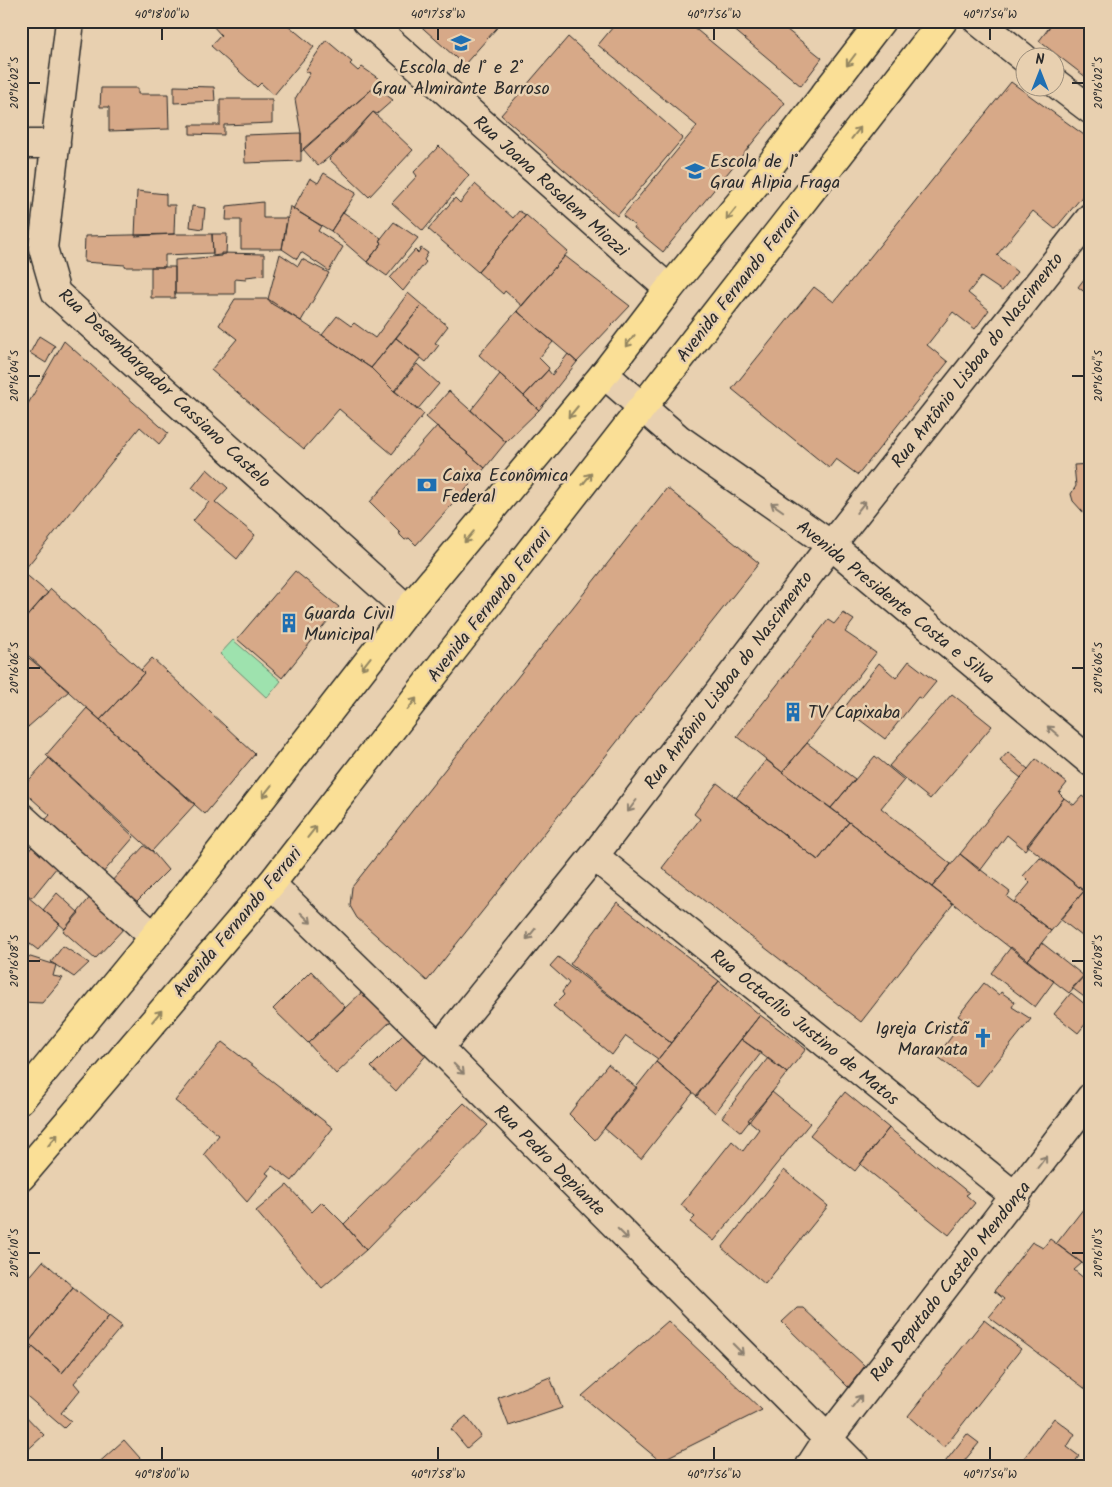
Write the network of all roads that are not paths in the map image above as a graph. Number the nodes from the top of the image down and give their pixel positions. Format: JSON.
{"nodes":[{"id":1,"x":70,"y":21,"type":"edge"},
{"id":2,"x":367,"y":21,"type":"edge"},
{"id":3,"x":881,"y":21,"type":"edge"},
{"id":4,"x":943,"y":21,"type":"edge"},
{"id":5,"x":978,"y":21,"type":"edge"},
{"id":6,"x":1014,"y":50,"type":"edge"},
{"id":7,"x":1064,"y":90,"type":"edge"},
{"id":8,"x":1091,"y":110,"type":"edge"},
{"id":9,"x":21,"y":144,"type":"edge"},
{"id":10,"x":56,"y":144,"type":"junction"},
{"id":11,"x":1091,"y":217,"type":"edge"},
{"id":12,"x":669,"y":290,"type":"junction"},
{"id":13,"x":604,"y":374,"type":"junction"},
{"id":14,"x":643,"y":406,"type":"junction"},
{"id":15,"x":831,"y":545,"type":"junction"},
{"id":16,"x":408,"y":610,"type":"junction"},
{"id":17,"x":1091,"y":762,"type":"edge"},
{"id":18,"x":21,"y":817,"type":"edge"},
{"id":19,"x":594,"y":856,"type":"junction"},
{"id":20,"x":271,"y":884,"type":"junction"},
{"id":21,"x":154,"y":937,"type":"junction"},
{"id":22,"x":439,"y":1048,"type":"junction"},
{"id":23,"x":23,"y":1096,"type":"edge"},
{"id":24,"x":1091,"y":1098,"type":"edge"},
{"id":25,"x":21,"y":1178,"type":"edge"},
{"id":26,"x":1016,"y":1197,"type":"junction"},
{"id":27,"x":827,"y":1440,"type":"junction"},
{"id":28,"x":810,"y":1466,"type":"edge"},
{"id":29,"x":855,"y":1466,"type":"edge"}],
"edges":[{"from":1,"to":10,"type":"street","name":"Rua Desembargador Cassiano Castelo"},
{"from":2,"to":12,"type":"street","name":"Rua Joana Rosalem Miozzi"},
{"from":3,"to":12,"type":"main road","one_way":true},
{"from":14,"to":4,"type":"main road","name":"Avenida Fernando Ferrari","one_way":true},
{"from":5,"to":6,"type":"street"},
{"from":7,"to":8,"type":"street"},
{"from":9,"to":10,"type":"street"},
{"from":10,"to":16,"type":"street","name":"Rua Desembargador Cassiano Castelo"},
{"from":15,"to":11,"type":"street","name":"Rua Antônio Lisboa do Nascimento","one_way":true},
{"from":12,"to":13,"type":"main road","one_way":true},
{"from":13,"to":14,"type":"street","name":"Avenida Presidente Costa e Silva"},
{"from":13,"to":16,"type":"main road","one_way":true},
{"from":15,"to":14,"type":"street","name":"Avenida Presidente Costa e Silva","one_way":true},
{"from":20,"to":14,"type":"main road","name":"Avenida Fernando Ferrari","one_way":true},
{"from":17,"to":15,"type":"street","name":"Avenida Presidente Costa e Silva","one_way":true},
{"from":15,"to":19,"type":"street","name":"Rua Antônio Lisboa do Nascimento","one_way":true},
{"from":16,"to":21,"type":"main road","one_way":true},
{"from":18,"to":21,"type":"street"},
{"from":19,"to":22,"type":"street","name":"Rua Antônio Lisboa do Nascimento","one_way":true},
{"from":19,"to":26,"type":"street","name":"Rua Octacílio Justino de Matos"},
{"from":20,"to":22,"type":"street","name":"Rua Pedro Depiante","one_way":true},
{"from":25,"to":20,"type":"main road","name":"Avenida Fernando Ferrari","one_way":true},
{"from":21,"to":23,"type":"main road"},
{"from":22,"to":27,"type":"street","name":"Rua Pedro Depiante","one_way":true},
{"from":26,"to":24,"type":"street","name":"Rua Deputado Castelo Mendonça","one_way":true},
{"from":27,"to":26,"type":"street","name":"Rua Deputado Castelo Mendonça","one_way":true},
{"from":27,"to":28,"type":"street","name":"Rua Deputado Castelo Mendonça"},
{"from":27,"to":29,"type":"street","name":"Rua Pedro Depiante"}]}
